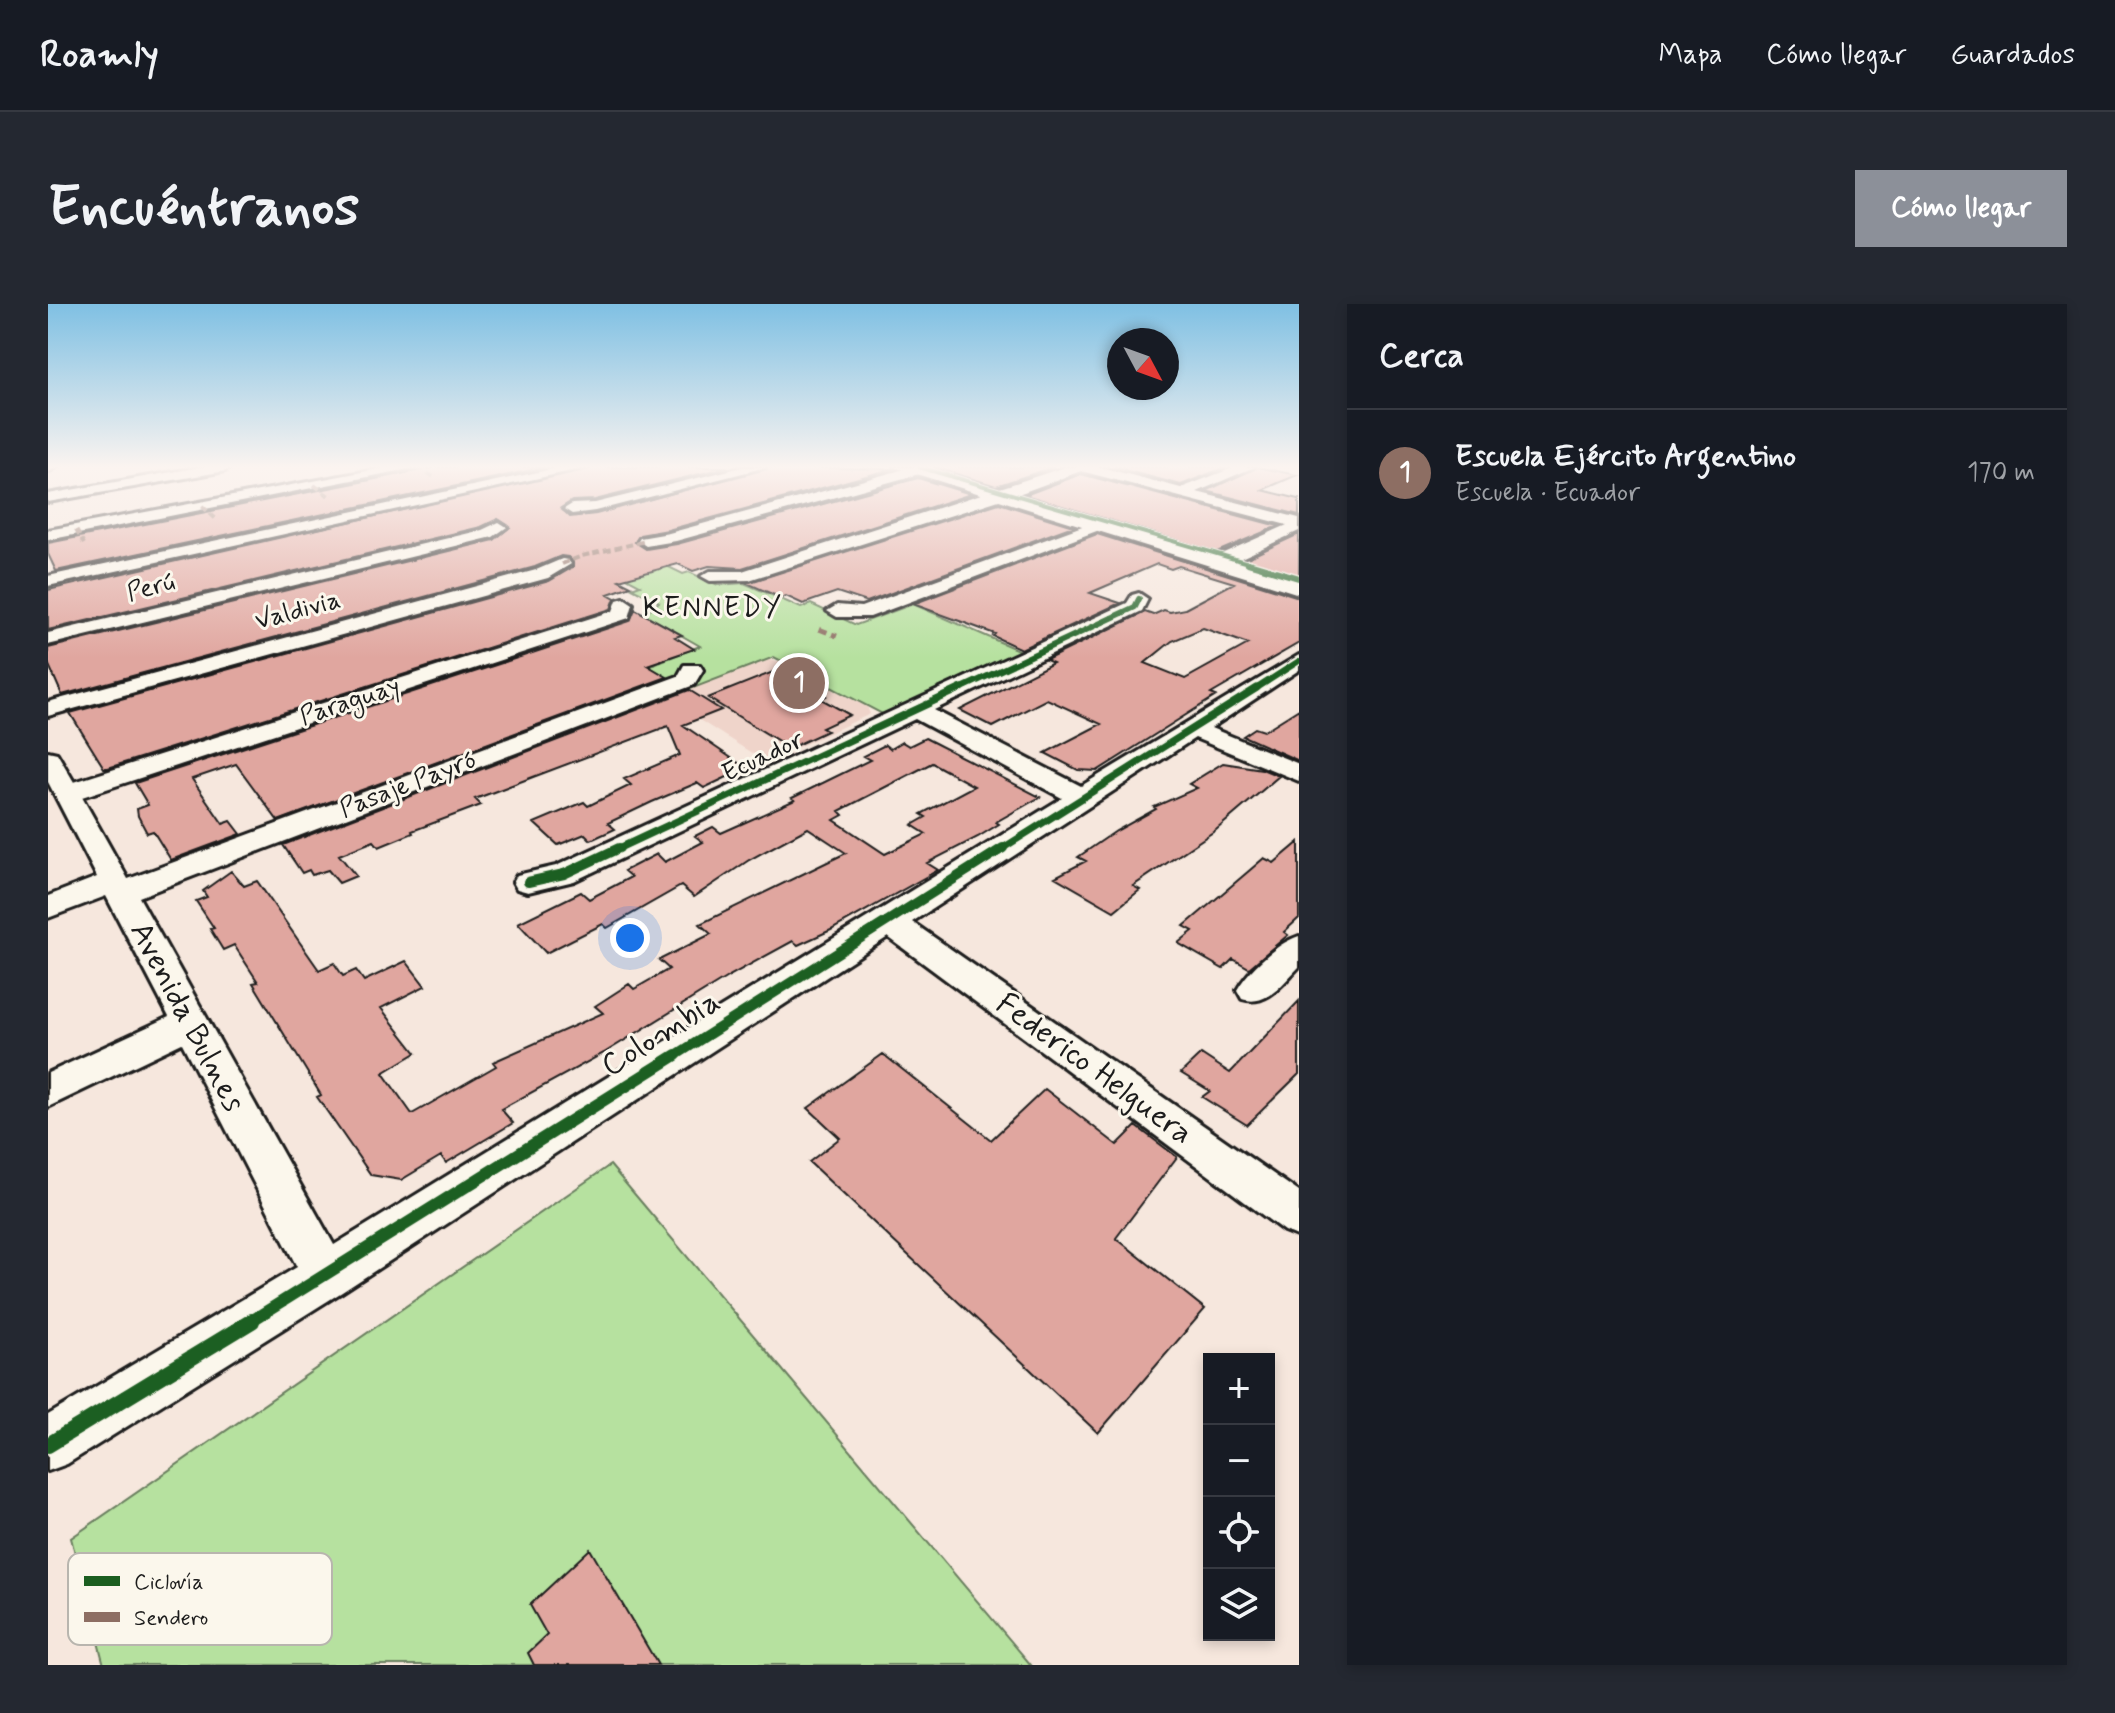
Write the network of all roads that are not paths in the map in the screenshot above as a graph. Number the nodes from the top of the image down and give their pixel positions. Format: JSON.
{"nodes":[{"id":1,"x":106,"y":531,"type":"edge"},
{"id":2,"x":277,"y":531,"type":"edge"},
{"id":3,"x":493,"y":531,"type":"edge"},
{"id":4,"x":696,"y":531,"type":"edge"},
{"id":5,"x":887,"y":531,"type":"edge"},
{"id":6,"x":1084,"y":531,"type":"edge"},
{"id":7,"x":1111,"y":531,"type":"edge"},
{"id":8,"x":1160,"y":531,"type":"edge"},
{"id":9,"x":1285,"y":531,"type":"edge"},
{"id":10,"x":48,"y":535,"type":"edge"},
{"id":11,"x":646,"y":541,"type":"dead end"},
{"id":12,"x":1237,"y":553,"type":"junction"},
{"id":13,"x":1218,"y":562,"type":"junction"},
{"id":14,"x":562,"y":564,"type":"dead end"},
{"id":15,"x":1299,"y":571,"type":"edge"},
{"id":16,"x":710,"y":576,"type":"dead end"},
{"id":17,"x":48,"y":581,"type":"edge"},
{"id":18,"x":1299,"y":587,"type":"edge"},
{"id":19,"x":1139,"y":599,"type":"dead end"},
{"id":20,"x":624,"y":604,"type":"dead end"},
{"id":21,"x":837,"y":611,"type":"dead end"},
{"id":22,"x":48,"y":639,"type":"edge"},
{"id":23,"x":1299,"y":661,"type":"edge"},
{"id":24,"x":692,"y":670,"type":"dead end"},
{"id":25,"x":48,"y":709,"type":"edge"},
{"id":26,"x":916,"y":710,"type":"junction"},
{"id":27,"x":1191,"y":728,"type":"junction"},
{"id":28,"x":1299,"y":773,"type":"edge"},
{"id":29,"x":56,"y":780,"type":"edge"},
{"id":30,"x":1083,"y":798,"type":"junction"},
{"id":31,"x":528,"y":882,"type":"dead end"},
{"id":32,"x":117,"y":888,"type":"junction"},
{"id":33,"x":48,"y":908,"type":"edge"},
{"id":34,"x":888,"y":921,"type":"junction"},
{"id":35,"x":1299,"y":948,"type":"edge"},
{"id":36,"x":1254,"y":990,"type":"dead end"},
{"id":37,"x":190,"y":1023,"type":"junction"},
{"id":38,"x":48,"y":1091,"type":"edge"},
{"id":39,"x":1299,"y":1217,"type":"edge"},
{"id":40,"x":326,"y":1276,"type":"junction"},
{"id":41,"x":48,"y":1445,"type":"edge"}],
"edges":[{"from":1,"to":10,"type":"street"},
{"from":2,"to":17,"type":"street"},
{"from":3,"to":22,"type":"street","name":"Perú"},
{"from":4,"to":11,"type":"street"},
{"from":5,"to":16,"type":"street"},
{"from":6,"to":21,"type":"street"},
{"from":7,"to":13,"type":"main road"},
{"from":8,"to":12,"type":"main road"},
{"from":9,"to":12,"type":"street"},
{"from":12,"to":13,"type":"street"},
{"from":12,"to":15,"type":"main road"},
{"from":13,"to":18,"type":"main road"},
{"from":14,"to":25,"type":"street","name":"Valdivia"},
{"from":19,"to":26,"type":"street","name":"Ecuador"},
{"from":20,"to":29,"type":"street","name":"Paraguay"},
{"from":23,"to":27,"type":"street","name":"Colombia"},
{"from":24,"to":32,"type":"street","name":"Pasaje Payró"},
{"from":26,"to":30,"type":"street"},
{"from":26,"to":31,"type":"street","name":"Ecuador"},
{"from":27,"to":28,"type":"street"},
{"from":27,"to":30,"type":"street","name":"Colombia"},
{"from":29,"to":32,"type":"street","name":"Avenida Bulnes"},
{"from":30,"to":34,"type":"street","name":"Colombia"},
{"from":32,"to":33,"type":"street","name":"Pasaje Payró"},
{"from":32,"to":37,"type":"street","name":"Avenida Bulnes"},
{"from":34,"to":39,"type":"street","name":"Federico Helguera"},
{"from":34,"to":40,"type":"street","name":"Colombia"},
{"from":35,"to":36,"type":"street"},
{"from":37,"to":38,"type":"street"},
{"from":37,"to":40,"type":"street","name":"Avenida Bulnes"},
{"from":40,"to":41,"type":"street","name":"Colombia"}]}
